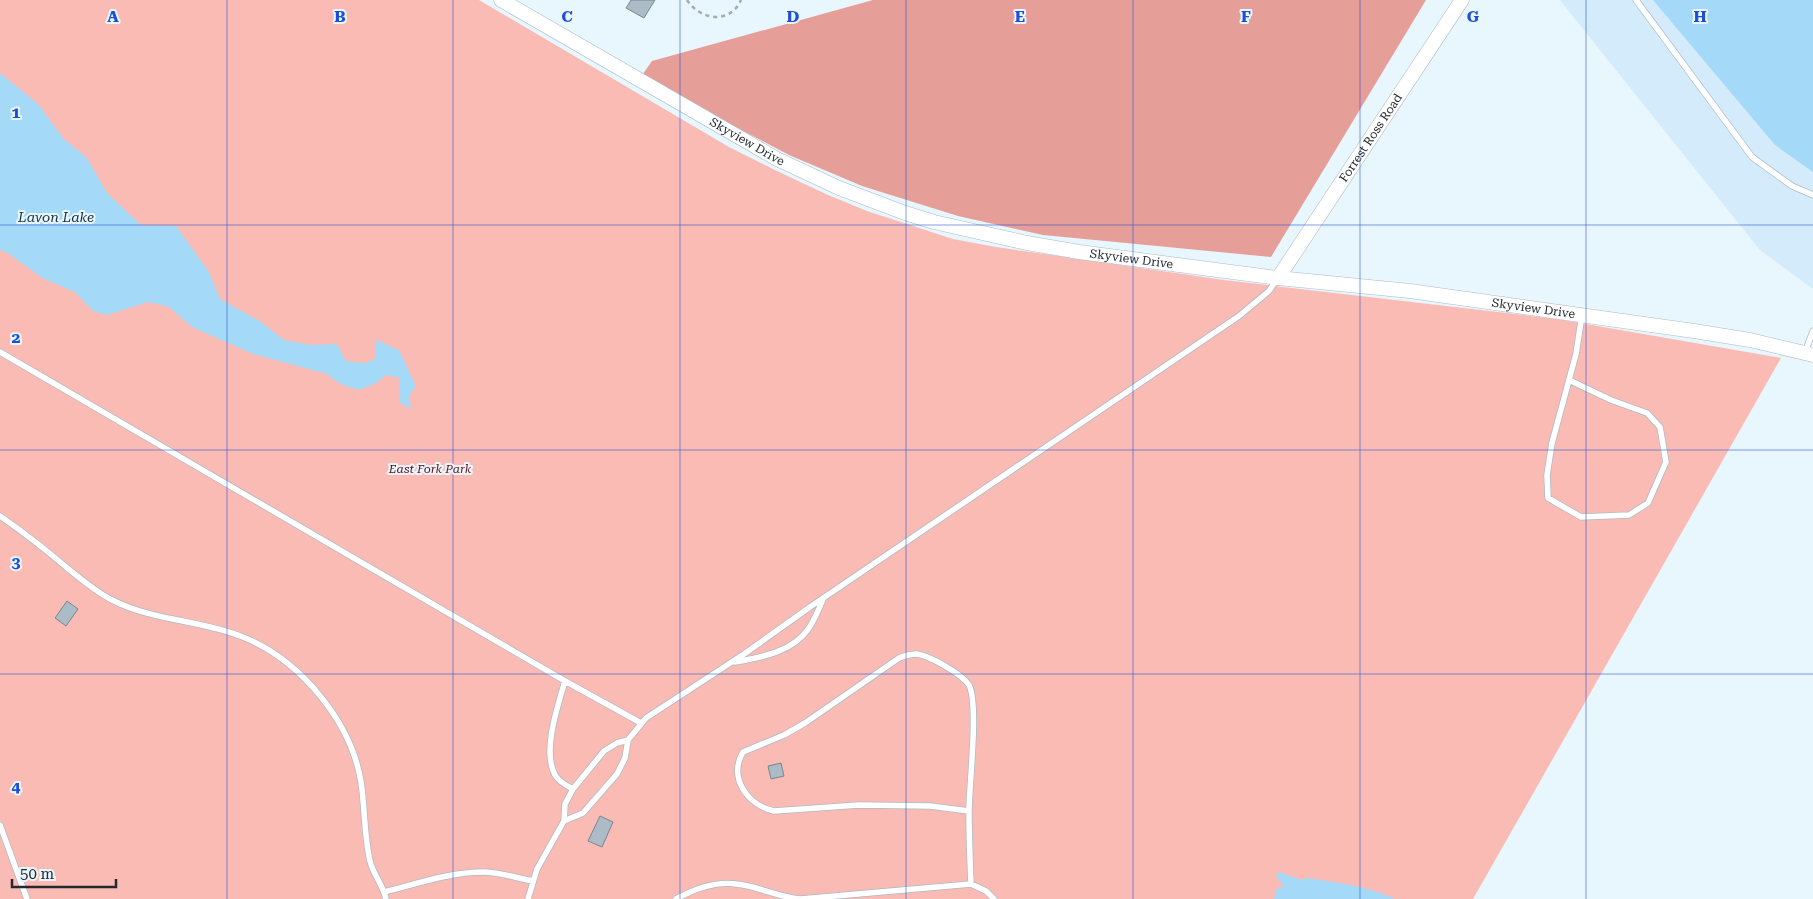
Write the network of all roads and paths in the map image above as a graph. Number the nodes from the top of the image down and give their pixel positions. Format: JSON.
{"nodes":[{"id":1,"x":501,"y":0,"type":"edge"},
{"id":2,"x":687,"y":0,"type":"edge"},
{"id":3,"x":741,"y":0,"type":"edge"},
{"id":4,"x":1462,"y":0,"type":"edge"},
{"id":5,"x":1636,"y":0,"type":"edge"},
{"id":6,"x":1813,"y":195,"type":"edge"},
{"id":7,"x":1278,"y":278,"type":"junction"},
{"id":8,"x":1582,"y":315,"type":"junction"},
{"id":9,"x":1813,"y":331,"type":"edge"},
{"id":10,"x":0,"y":352,"type":"edge"},
{"id":11,"x":1809,"y":354,"type":"edge"},
{"id":12,"x":1569,"y":380,"type":"junction"},
{"id":13,"x":0,"y":516,"type":"edge"},
{"id":14,"x":824,"y":598,"type":"junction"},
{"id":15,"x":731,"y":663,"type":"junction"},
{"id":16,"x":565,"y":681,"type":"junction"},
{"id":17,"x":641,"y":723,"type":"junction"},
{"id":18,"x":628,"y":740,"type":"junction"},
{"id":19,"x":573,"y":789,"type":"junction"},
{"id":20,"x":969,"y":812,"type":"junction"},
{"id":21,"x":564,"y":822,"type":"junction"},
{"id":22,"x":0,"y":825,"type":"edge"},
{"id":23,"x":532,"y":881,"type":"junction"},
{"id":24,"x":971,"y":884,"type":"junction"},
{"id":25,"x":384,"y":892,"type":"junction"},
{"id":26,"x":27,"y":899,"type":"edge"},
{"id":27,"x":386,"y":899,"type":"edge"},
{"id":28,"x":528,"y":899,"type":"edge"},
{"id":29,"x":676,"y":899,"type":"edge"},
{"id":30,"x":800,"y":899,"type":"edge"},
{"id":31,"x":994,"y":899,"type":"edge"}],
"edges":[{"from":1,"to":7,"type":"street","name":"Skyview Drive"},
{"from":2,"to":3,"type":"path"},
{"from":4,"to":7,"type":"street","name":"Forrest Ross Road"},
{"from":5,"to":6,"type":"lane"},
{"from":7,"to":8,"type":"street","name":"Skyview Drive"},
{"from":7,"to":14,"type":"lane"},
{"from":8,"to":11,"type":"street","name":"Skyview Drive"},
{"from":8,"to":12,"type":"lane"},
{"from":9,"to":11,"type":"lane"},
{"from":10,"to":16,"type":"lane"},
{"from":12,"to":12,"type":"lane"},
{"from":13,"to":25,"type":"lane"},
{"from":14,"to":15,"type":"lane"},
{"from":14,"to":15,"type":"lane"},
{"from":15,"to":17,"type":"lane"},
{"from":16,"to":17,"type":"lane"},
{"from":16,"to":19,"type":"lane"},
{"from":17,"to":18,"type":"lane"},
{"from":18,"to":19,"type":"lane"},
{"from":18,"to":21,"type":"lane"},
{"from":19,"to":21,"type":"lane"},
{"from":20,"to":20,"type":"lane"},
{"from":20,"to":24,"type":"lane"},
{"from":21,"to":23,"type":"lane"},
{"from":22,"to":26,"type":"lane"},
{"from":23,"to":25,"type":"lane"},
{"from":23,"to":28,"type":"lane"},
{"from":24,"to":30,"type":"lane"},
{"from":24,"to":31,"type":"lane"},
{"from":25,"to":27,"type":"lane"},
{"from":29,"to":30,"type":"lane"}]}
